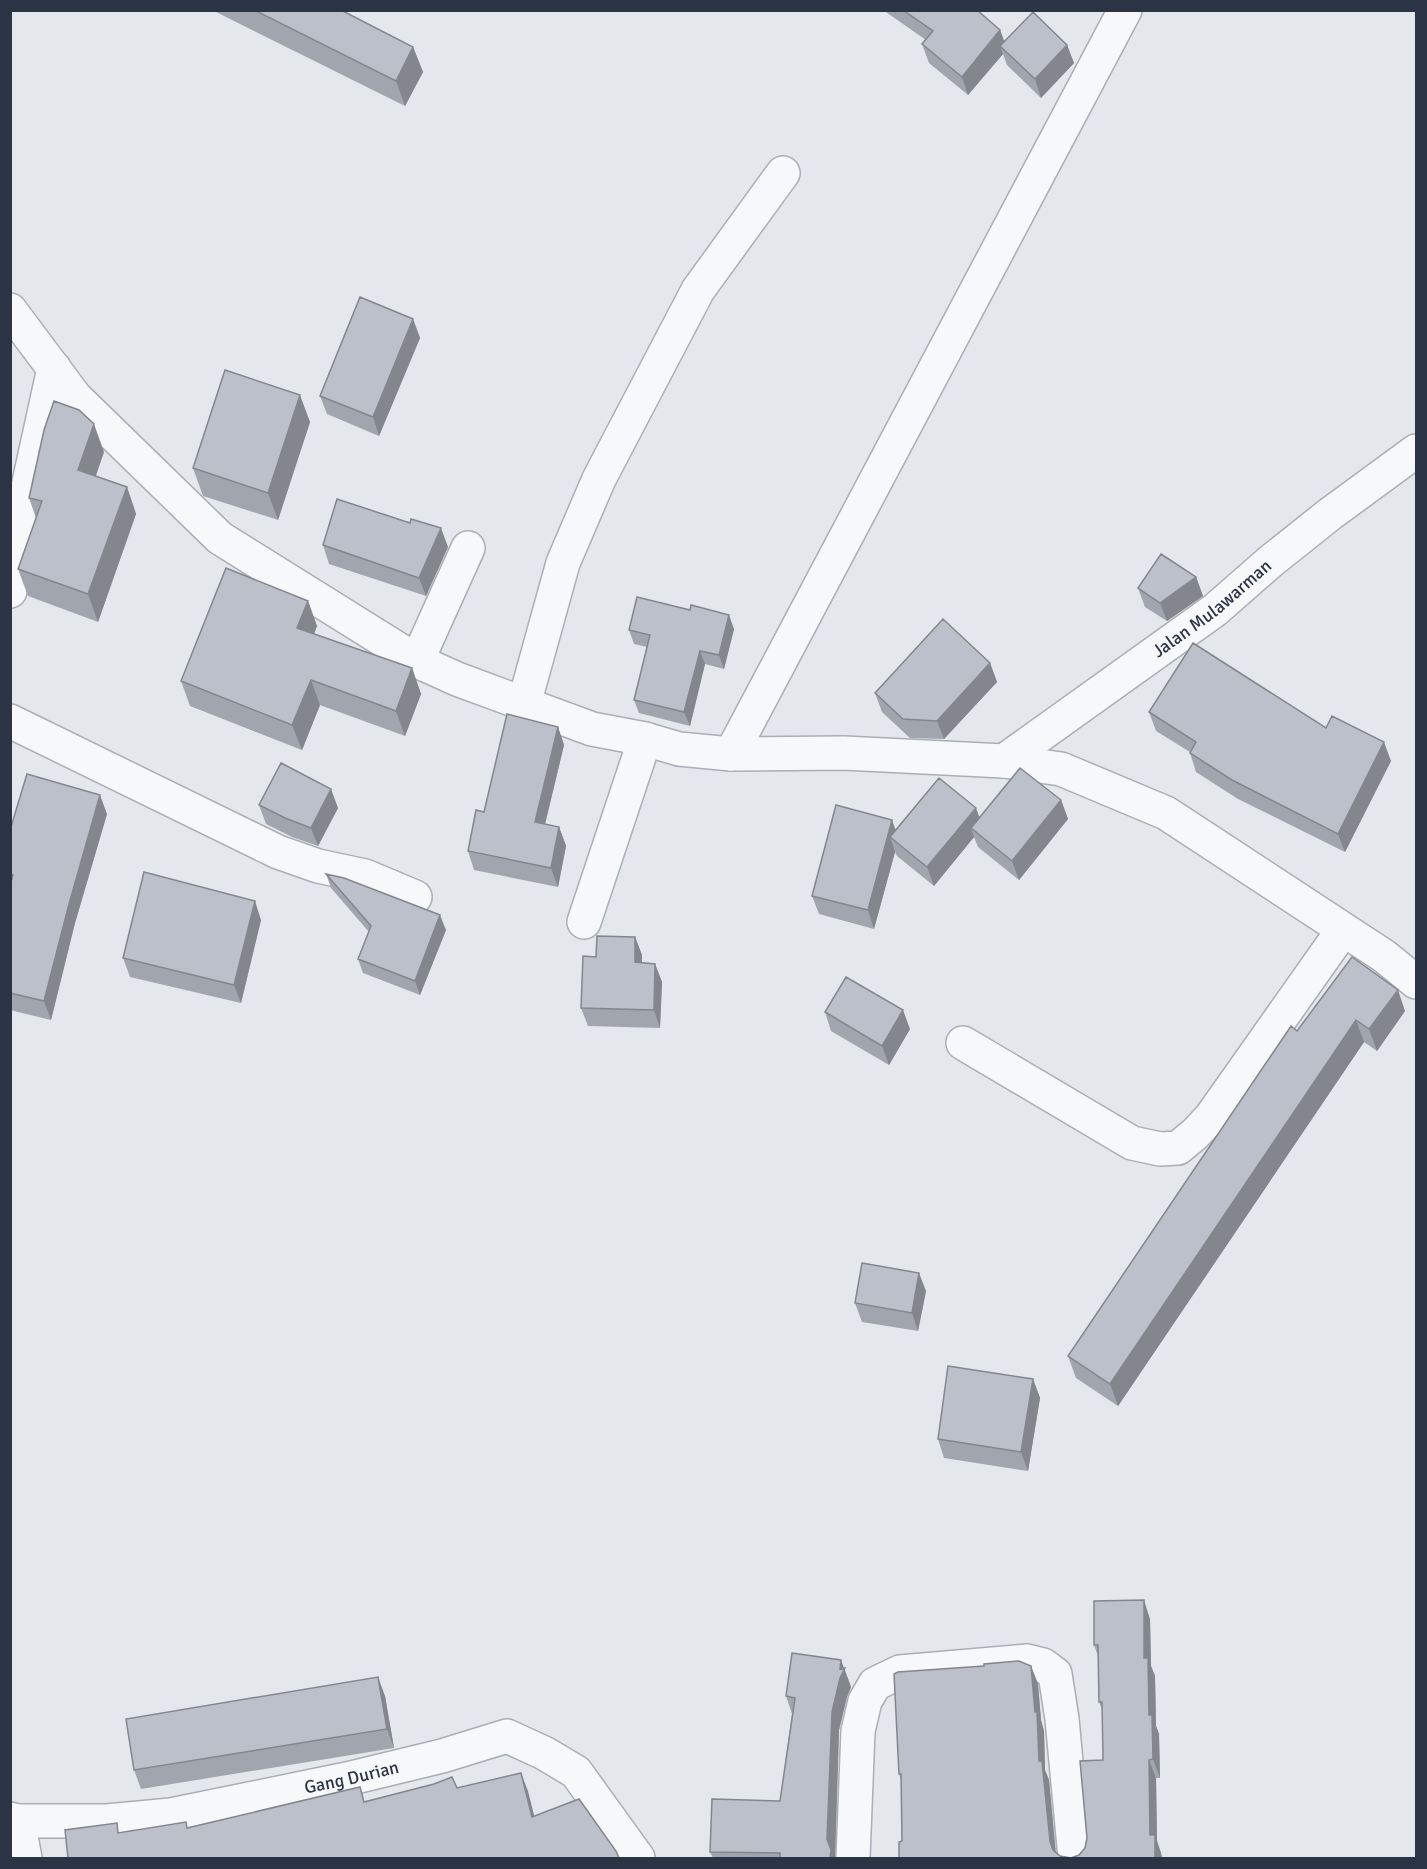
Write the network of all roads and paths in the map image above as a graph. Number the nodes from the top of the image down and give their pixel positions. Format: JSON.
{"nodes":[{"id":1,"x":1125,"y":10,"type":"edge"},
{"id":2,"x":783,"y":172,"type":"dead end"},
{"id":3,"x":10,"y":310,"type":"edge"},
{"id":4,"x":54,"y":368,"type":"junction"},
{"id":5,"x":1416,"y":451,"type":"edge"},
{"id":6,"x":468,"y":548,"type":"dead end"},
{"id":7,"x":10,"y":591,"type":"edge"},
{"id":8,"x":417,"y":661,"type":"junction"},
{"id":9,"x":524,"y":704,"type":"junction"},
{"id":10,"x":10,"y":721,"type":"edge"},
{"id":11,"x":645,"y":739,"type":"junction"},
{"id":12,"x":731,"y":754,"type":"junction"},
{"id":13,"x":1004,"y":760,"type":"junction"},
{"id":14,"x":415,"y":897,"type":"dead end"},
{"id":15,"x":584,"y":922,"type":"dead end"},
{"id":16,"x":1343,"y":930,"type":"junction"},
{"id":17,"x":1416,"y":982,"type":"edge"},
{"id":18,"x":963,"y":1043,"type":"dead end"},
{"id":19,"x":14,"y":1820,"type":"edge"},
{"id":20,"x":25,"y":1858,"type":"edge"},
{"id":21,"x":638,"y":1858,"type":"edge"},
{"id":22,"x":853,"y":1858,"type":"edge"},
{"id":23,"x":1075,"y":1858,"type":"edge"}],
"edges":[{"from":1,"to":12,"type":"street"},
{"from":2,"to":9,"type":"street"},
{"from":3,"to":4,"type":"street"},
{"from":4,"to":7,"type":"street"},
{"from":4,"to":8,"type":"street"},
{"from":5,"to":13,"type":"street","name":"Jalan Mulawarman"},
{"from":6,"to":8,"type":"street"},
{"from":8,"to":9,"type":"street"},
{"from":9,"to":11,"type":"street"},
{"from":10,"to":14,"type":"street"},
{"from":11,"to":12,"type":"street"},
{"from":11,"to":15,"type":"street"},
{"from":12,"to":13,"type":"street"},
{"from":13,"to":16,"type":"street"},
{"from":16,"to":17,"type":"street"},
{"from":16,"to":18,"type":"street"},
{"from":19,"to":20,"type":"street"},
{"from":19,"to":21,"type":"street","name":"Gang Durian"},
{"from":22,"to":23,"type":"street"}]}
